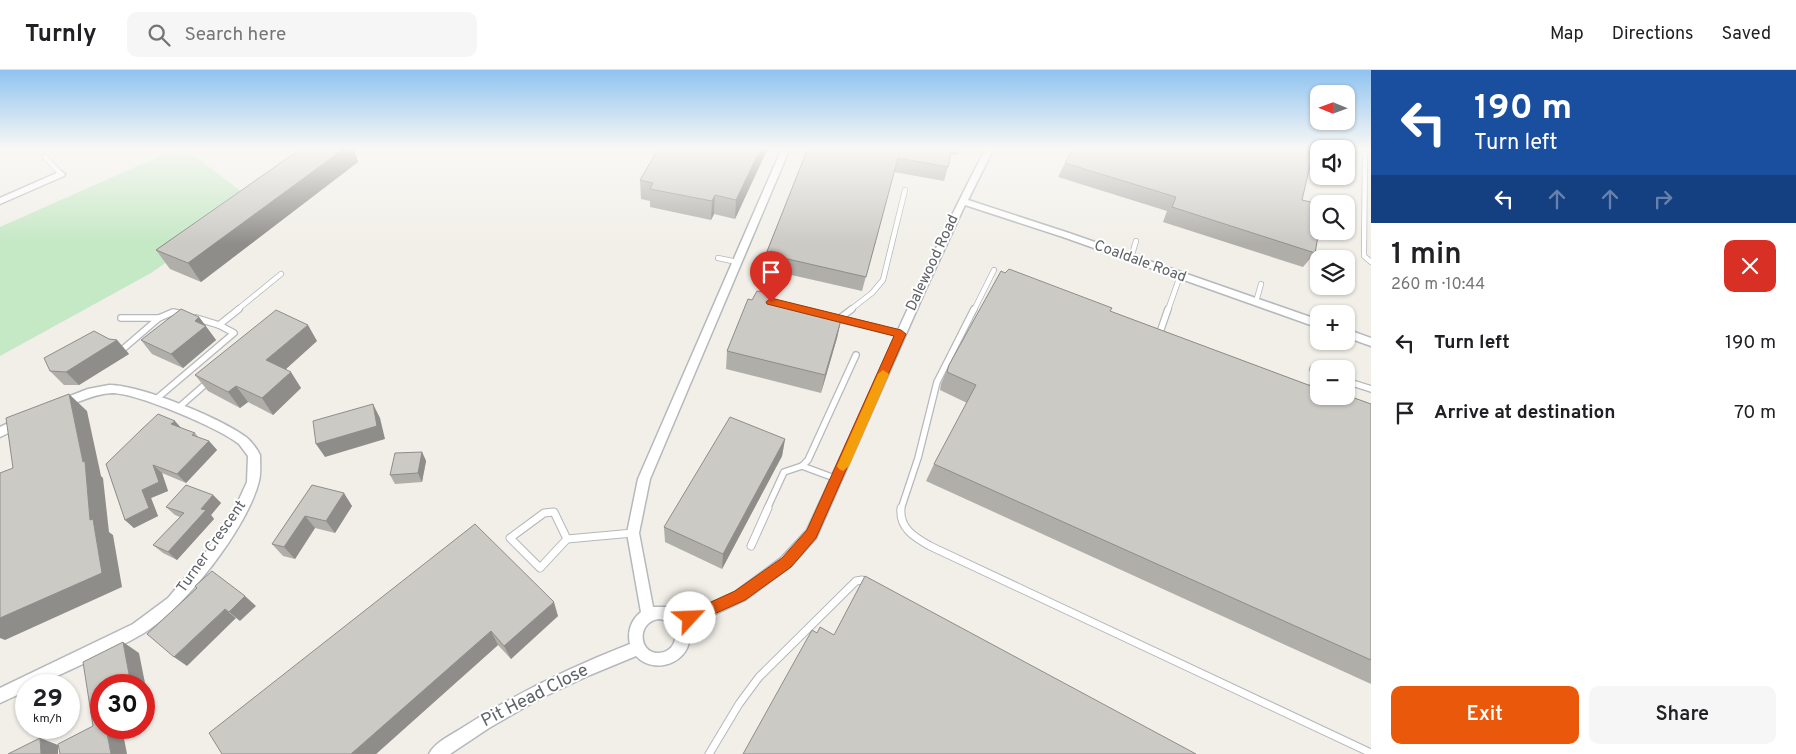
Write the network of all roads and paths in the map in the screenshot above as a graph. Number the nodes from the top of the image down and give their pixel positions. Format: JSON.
{"nodes":[{"id":1,"x":48,"y":180,"type":"edge"},
{"id":2,"x":772,"y":180,"type":"edge"},
{"id":3,"x":973,"y":180,"type":"edge"},
{"id":4,"x":1365,"y":180,"type":"edge"},
{"id":5,"x":905,"y":190,"type":"dead end"},
{"id":6,"x":0,"y":201,"type":"edge"},
{"id":7,"x":962,"y":201,"type":"junction"},
{"id":8,"x":1136,"y":241,"type":"dead end"},
{"id":9,"x":718,"y":258,"type":"dead end"},
{"id":10,"x":1131,"y":258,"type":"junction"},
{"id":11,"x":737,"y":262,"type":"junction"},
{"id":12,"x":1371,"y":262,"type":"edge"},
{"id":13,"x":994,"y":270,"type":"dead end"},
{"id":14,"x":281,"y":274,"type":"dead end"},
{"id":15,"x":1180,"y":276,"type":"junction"},
{"id":16,"x":1261,"y":284,"type":"dead end"},
{"id":17,"x":771,"y":302,"type":"edge"},
{"id":18,"x":1256,"y":302,"type":"junction"},
{"id":19,"x":121,"y":318,"type":"dead end"},
{"id":20,"x":159,"y":318,"type":"junction"},
{"id":21,"x":840,"y":318,"type":"junction"},
{"id":22,"x":1310,"y":321,"type":"edge"},
{"id":23,"x":219,"y":325,"type":"junction"},
{"id":24,"x":901,"y":334,"type":"junction"},
{"id":25,"x":1158,"y":336,"type":"edge"},
{"id":26,"x":1355,"y":336,"type":"edge"},
{"id":27,"x":1371,"y":342,"type":"edge"},
{"id":28,"x":123,"y":349,"type":"dead end"},
{"id":29,"x":856,"y":355,"type":"dead end"},
{"id":30,"x":217,"y":374,"type":"edge"},
{"id":31,"x":1355,"y":384,"type":"edge"},
{"id":32,"x":1371,"y":389,"type":"edge"},
{"id":33,"x":155,"y":400,"type":"junction"},
{"id":34,"x":51,"y":409,"type":"edge"},
{"id":35,"x":176,"y":409,"type":"junction"},
{"id":36,"x":34,"y":416,"type":"edge"},
{"id":37,"x":0,"y":432,"type":"edge"},
{"id":38,"x":802,"y":466,"type":"junction"},
{"id":39,"x":837,"y":480,"type":"junction"},
{"id":40,"x":633,"y":533,"type":"junction"},
{"id":41,"x":567,"y":539,"type":"junction"},
{"id":42,"x":751,"y":546,"type":"dead end"},
{"id":43,"x":875,"y":586,"type":"edge"},
{"id":44,"x":648,"y":615,"type":"junction"},
{"id":45,"x":680,"y":624,"type":"junction"},
{"id":46,"x":638,"y":648,"type":"junction"},
{"id":47,"x":0,"y":696,"type":"edge"},
{"id":48,"x":1371,"y":752,"type":"edge"},
{"id":49,"x":437,"y":754,"type":"edge"},
{"id":50,"x":708,"y":754,"type":"edge"}],
"edges":[{"from":1,"to":6,"type":"street"},
{"from":2,"to":11,"type":"street"},
{"from":3,"to":7,"type":"street","name":"Dalewood Road"},
{"from":4,"to":12,"type":"lane"},
{"from":5,"to":21,"type":"lane"},
{"from":7,"to":10,"type":"street","name":"Coaldale Road"},
{"from":7,"to":24,"type":"street","name":"Dalewood Road"},
{"from":8,"to":10,"type":"lane"},
{"from":9,"to":11,"type":"lane"},
{"from":10,"to":15,"type":"street","name":"Coaldale Road"},
{"from":11,"to":40,"type":"street"},
{"from":13,"to":48,"type":"lane"},
{"from":14,"to":23,"type":"lane"},
{"from":15,"to":18,"type":"street","name":"Coaldale Road"},
{"from":15,"to":25,"type":"lane"},
{"from":16,"to":18,"type":"lane"},
{"from":17,"to":21,"type":"lane"},
{"from":18,"to":22,"type":"street","name":"Coaldale Road"},
{"from":19,"to":20,"type":"lane"},
{"from":20,"to":23,"type":"lane"},
{"from":20,"to":28,"type":"lane"},
{"from":21,"to":24,"type":"lane"},
{"from":23,"to":33,"type":"lane"},
{"from":24,"to":39,"type":"street","name":"Dalewood Road"},
{"from":26,"to":27,"type":"street"},
{"from":29,"to":38,"type":"lane"},
{"from":30,"to":35,"type":"lane"},
{"from":31,"to":32,"type":"lane"},
{"from":33,"to":34,"type":"street","name":"Turner Crescent"},
{"from":33,"to":35,"type":"street","name":"Turner Crescent"},
{"from":35,"to":47,"type":"street","name":"Turner Crescent"},
{"from":36,"to":37,"type":"street"},
{"from":38,"to":39,"type":"lane"},
{"from":38,"to":42,"type":"lane"},
{"from":39,"to":45,"type":"street","name":"Dalewood Road"},
{"from":40,"to":41,"type":"lane"},
{"from":40,"to":44,"type":"street"},
{"from":41,"to":41,"type":"lane"},
{"from":43,"to":50,"type":"lane"},
{"from":44,"to":45,"type":"street"},
{"from":44,"to":46,"type":"street"},
{"from":45,"to":46,"type":"street"},
{"from":46,"to":49,"type":"street","name":"Pit Head Close"}]}
